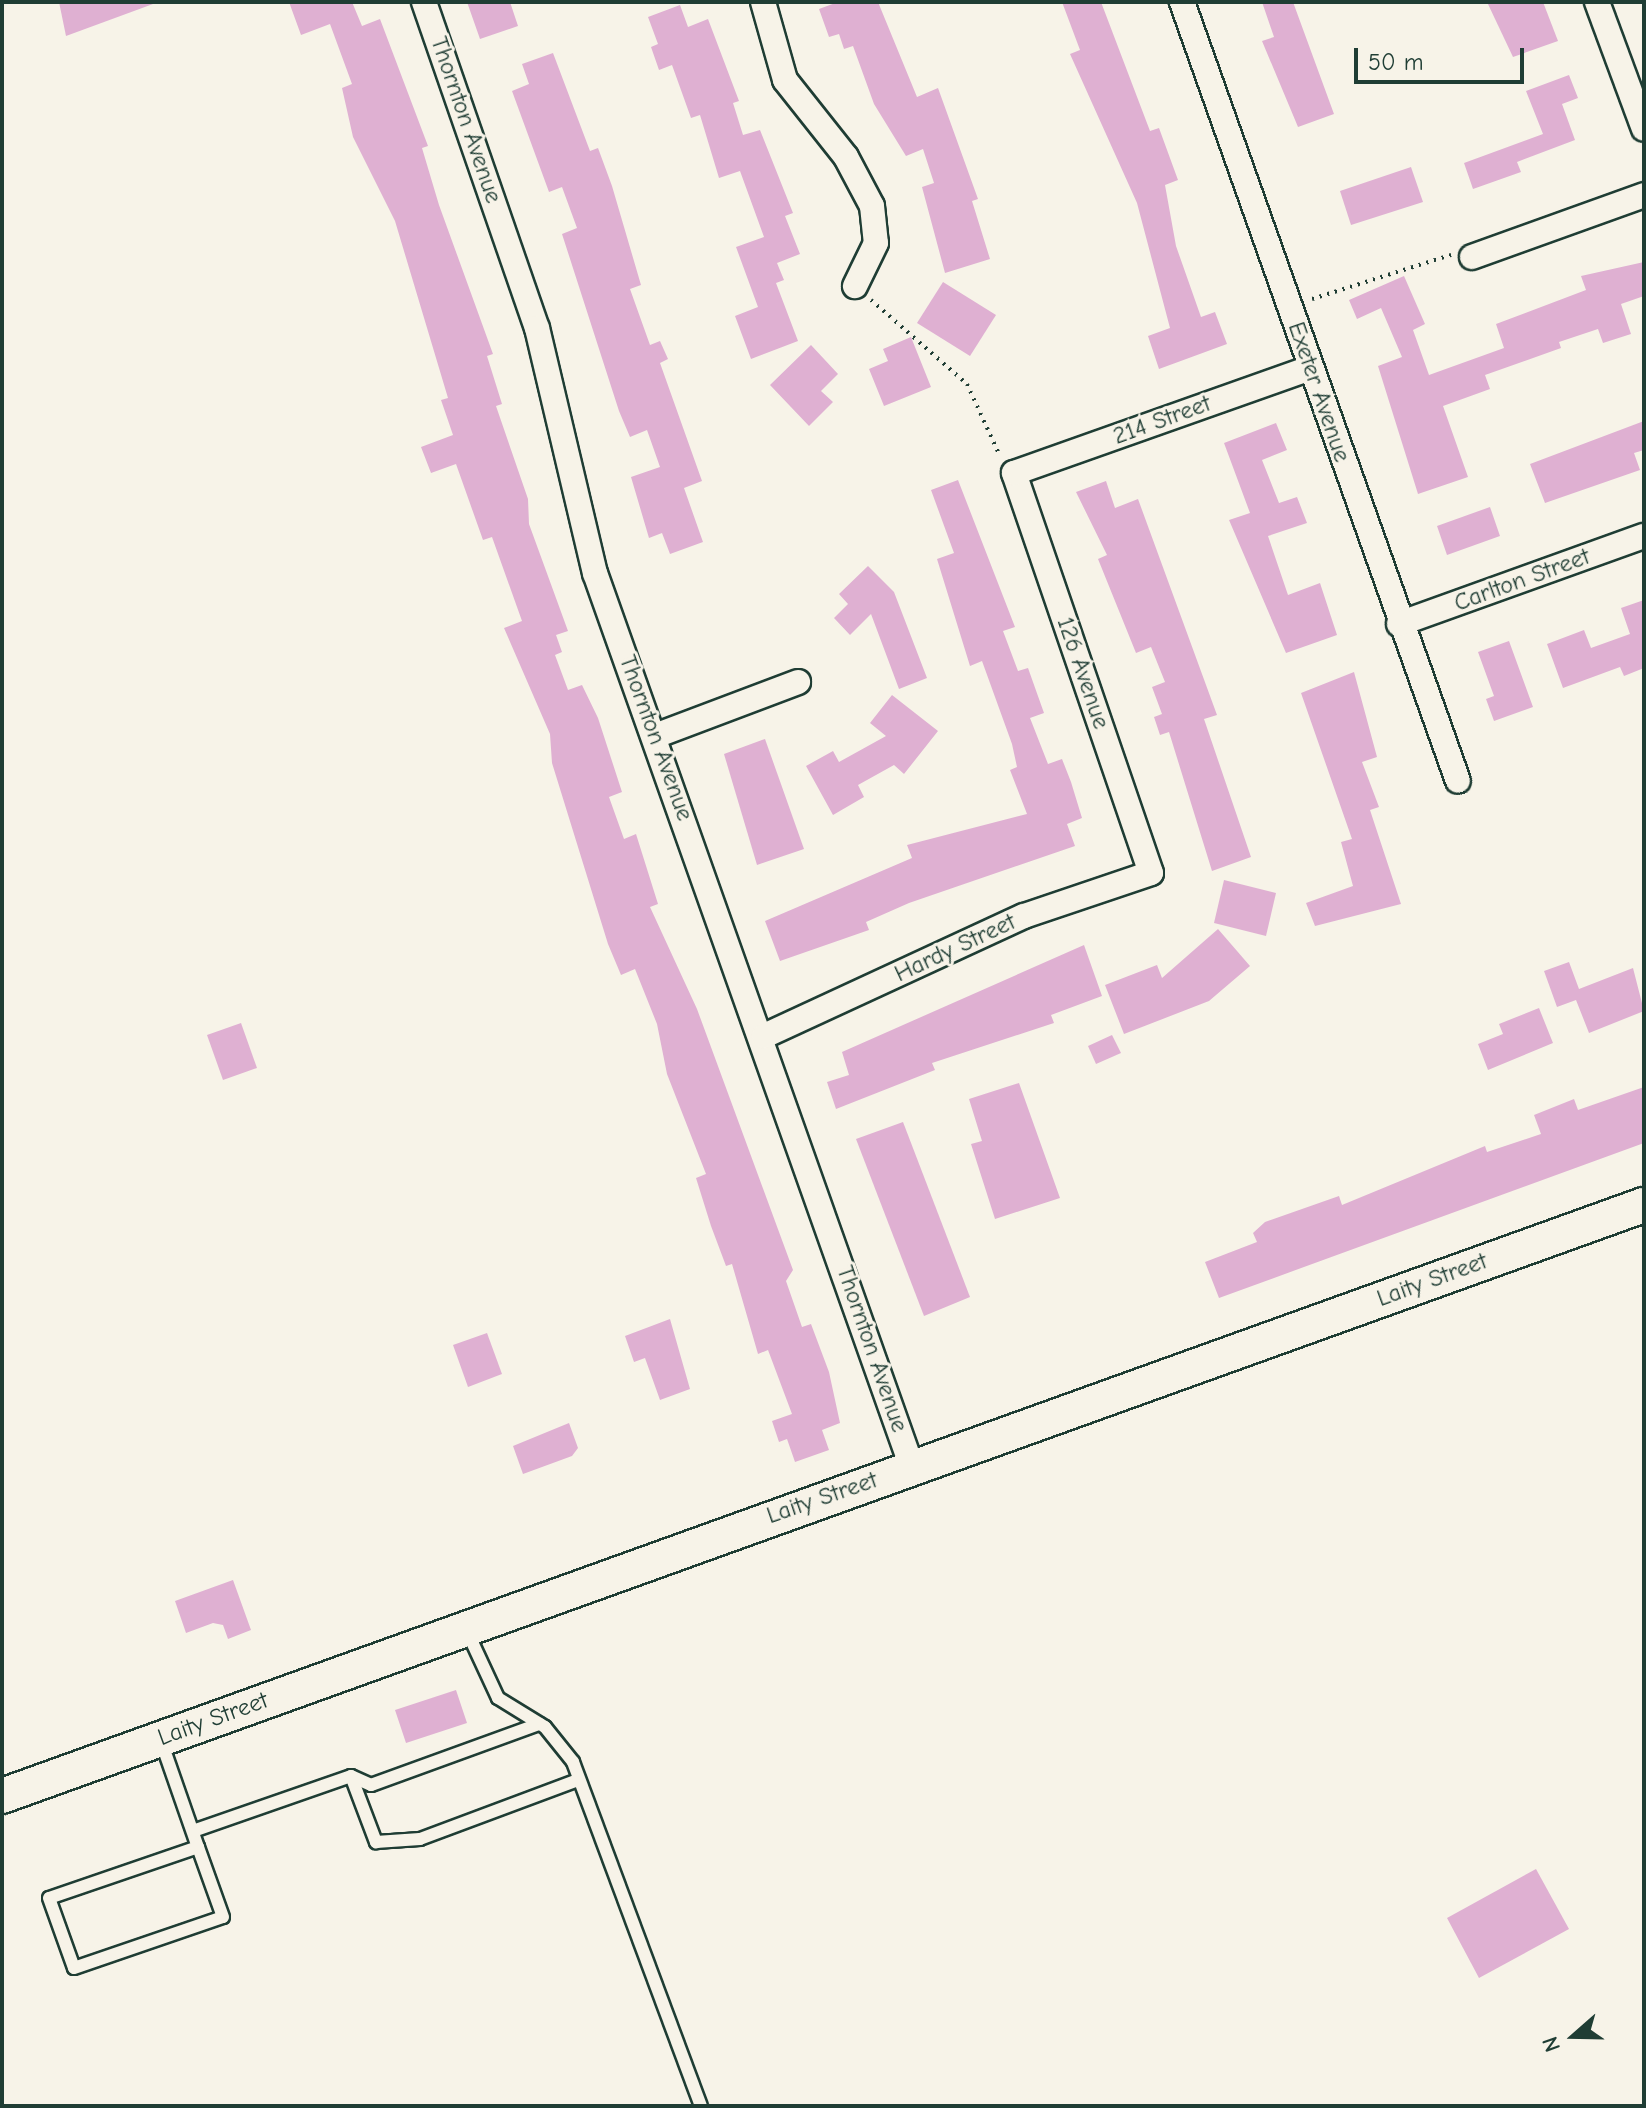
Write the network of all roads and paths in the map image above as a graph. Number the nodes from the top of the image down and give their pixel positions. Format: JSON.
{"nodes":[{"id":1,"x":424,"y":2,"type":"edge"},
{"id":2,"x":763,"y":2,"type":"edge"},
{"id":3,"x":1182,"y":2,"type":"edge"},
{"id":4,"x":1597,"y":2,"type":"edge"},
{"id":5,"x":1644,"y":129,"type":"edge"},
{"id":6,"x":1644,"y":195,"type":"edge"},
{"id":7,"x":1472,"y":257,"type":"joint"},
{"id":8,"x":855,"y":286,"type":"joint"},
{"id":9,"x":1291,"y":307,"type":"junction"},
{"id":10,"x":1310,"y":368,"type":"junction"},
{"id":11,"x":1014,"y":473,"type":"junction"},
{"id":12,"x":1644,"y":536,"type":"edge"},
{"id":13,"x":1399,"y":624,"type":"junction"},
{"id":14,"x":798,"y":682,"type":"dead end"},
{"id":15,"x":655,"y":736,"type":"junction"},
{"id":16,"x":1458,"y":781,"type":"dead end"},
{"id":17,"x":1151,"y":873,"type":"joint"},
{"id":18,"x":764,"y":1036,"type":"junction"},
{"id":19,"x":1644,"y":1205,"type":"edge"},
{"id":20,"x":912,"y":1467,"type":"junction"},
{"id":21,"x":465,"y":1626,"type":"junction"},
{"id":22,"x":539,"y":1724,"type":"junction"},
{"id":23,"x":160,"y":1738,"type":"junction"},
{"id":24,"x":351,"y":1776,"type":"junction"},
{"id":25,"x":578,"y":1780,"type":"junction"},
{"id":26,"x":2,"y":1796,"type":"edge"},
{"id":27,"x":193,"y":1831,"type":"junction"},
{"id":28,"x":198,"y":1847,"type":"junction"},
{"id":29,"x":701,"y":2106,"type":"edge"}],
"edges":[{"from":1,"to":15,"type":"street","name":"Thornton Avenue"},
{"from":2,"to":8,"type":"street"},
{"from":3,"to":9,"type":"street","name":"Exeter Avenue"},
{"from":4,"to":5,"type":"street"},
{"from":6,"to":7,"type":"street"},
{"from":7,"to":9,"type":"path"},
{"from":8,"to":11,"type":"path"},
{"from":9,"to":10,"type":"street","name":"Exeter Avenue"},
{"from":10,"to":11,"type":"street","name":"214 Street"},
{"from":10,"to":13,"type":"street","name":"Exeter Avenue"},
{"from":11,"to":17,"type":"street","name":"126 Avenue"},
{"from":12,"to":13,"type":"street","name":"Carlton Street"},
{"from":13,"to":16,"type":"street","name":"Exeter Avenue"},
{"from":14,"to":15,"type":"street"},
{"from":15,"to":18,"type":"street","name":"Thornton Avenue"},
{"from":17,"to":18,"type":"street","name":"Hardy Street"},
{"from":18,"to":20,"type":"street","name":"Thornton Avenue"},
{"from":19,"to":20,"type":"street","name":"Laity Street"},
{"from":20,"to":21,"type":"street","name":"Laity Street"},
{"from":21,"to":22,"type":"lane"},
{"from":21,"to":23,"type":"street","name":"Laity Street"},
{"from":22,"to":24,"type":"lane"},
{"from":22,"to":25,"type":"lane"},
{"from":23,"to":26,"type":"street","name":"Laity Street"},
{"from":23,"to":27,"type":"lane"},
{"from":24,"to":25,"type":"lane"},
{"from":24,"to":27,"type":"lane"},
{"from":25,"to":29,"type":"lane"},
{"from":27,"to":28,"type":"lane"},
{"from":28,"to":28,"type":"lane"}]}
